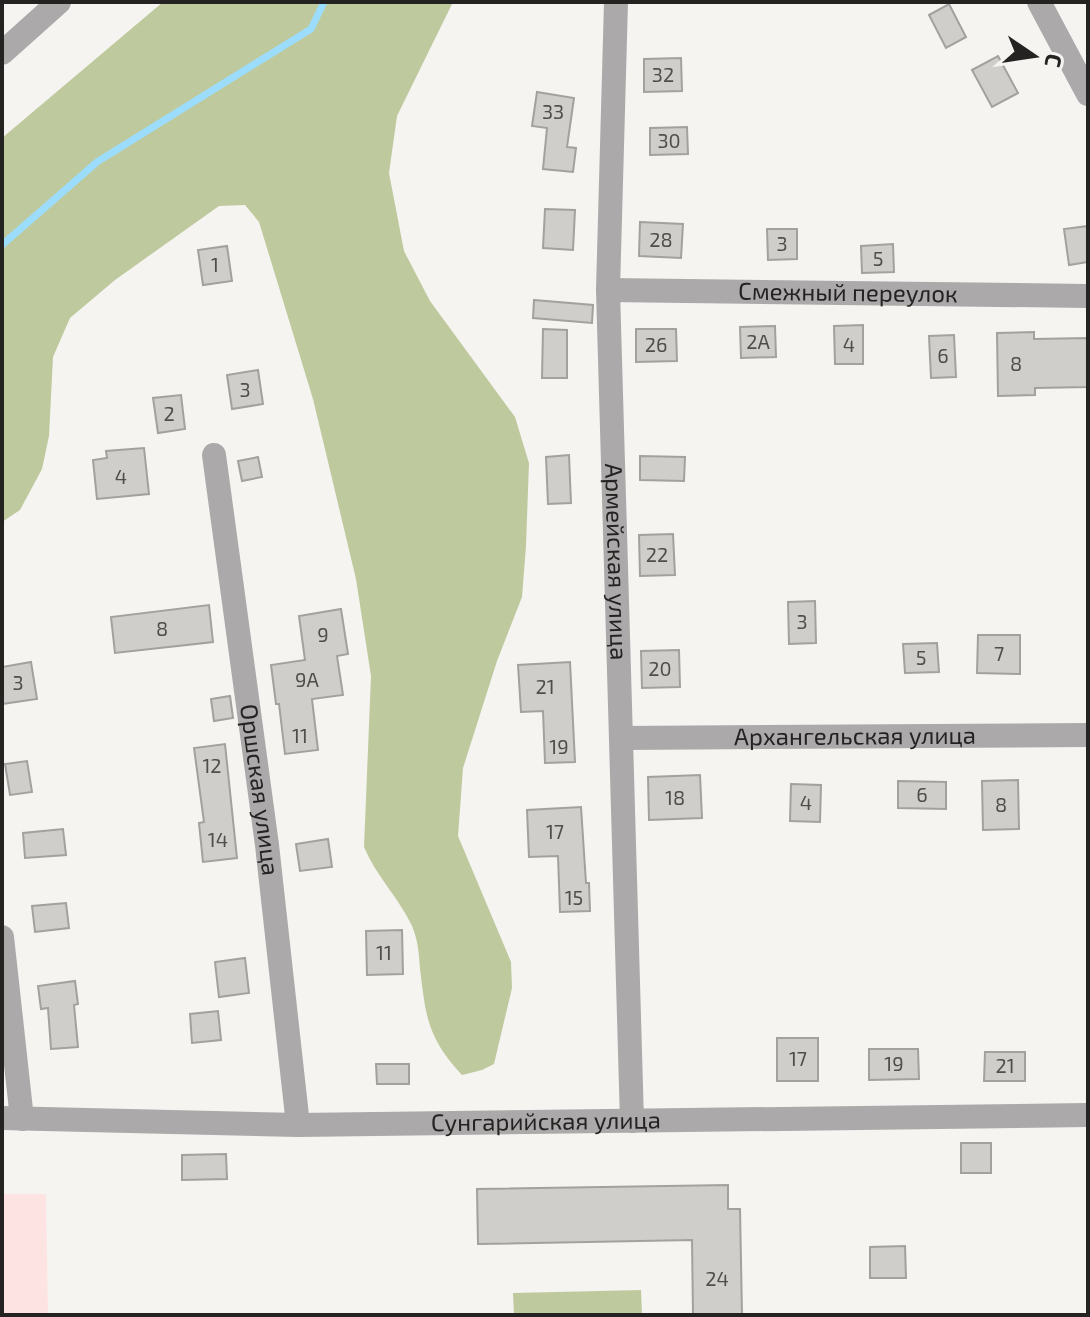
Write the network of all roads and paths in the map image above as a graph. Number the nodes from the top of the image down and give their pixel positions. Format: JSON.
{"nodes":[{"id":1,"x":59,"y":2,"type":"edge"},
{"id":2,"x":616,"y":2,"type":"edge"},
{"id":3,"x":1039,"y":2,"type":"edge"},
{"id":4,"x":2,"y":53,"type":"edge"},
{"id":5,"x":1088,"y":94,"type":"edge"},
{"id":6,"x":608,"y":290,"type":"junction"},
{"id":7,"x":1088,"y":296,"type":"edge"},
{"id":8,"x":214,"y":455,"type":"dead end"},
{"id":9,"x":1088,"y":735,"type":"edge"},
{"id":10,"x":621,"y":738,"type":"junction"},
{"id":11,"x":2,"y":937,"type":"edge"},
{"id":12,"x":1088,"y":1115,"type":"edge"},
{"id":13,"x":12,"y":1118,"type":"edge"},
{"id":14,"x":632,"y":1121,"type":"junction"},
{"id":15,"x":298,"y":1125,"type":"junction"}],
"edges":[{"from":1,"to":4,"type":"street"},
{"from":2,"to":6,"type":"street","name":"Армейская улица"},
{"from":3,"to":5,"type":"street"},
{"from":6,"to":7,"type":"street","name":"Смежный переулок"},
{"from":6,"to":10,"type":"street","name":"Армейская улица"},
{"from":8,"to":15,"type":"street","name":"Оршская улица"},
{"from":9,"to":10,"type":"street","name":"Архангельская улица"},
{"from":10,"to":14,"type":"street","name":"Армейская улица"},
{"from":11,"to":13,"type":"street"},
{"from":12,"to":14,"type":"street","name":"Сунгарийская улица"},
{"from":13,"to":15,"type":"street","name":"Сунгарийская улица"},
{"from":14,"to":15,"type":"street","name":"Сунгарийская улица"}]}
